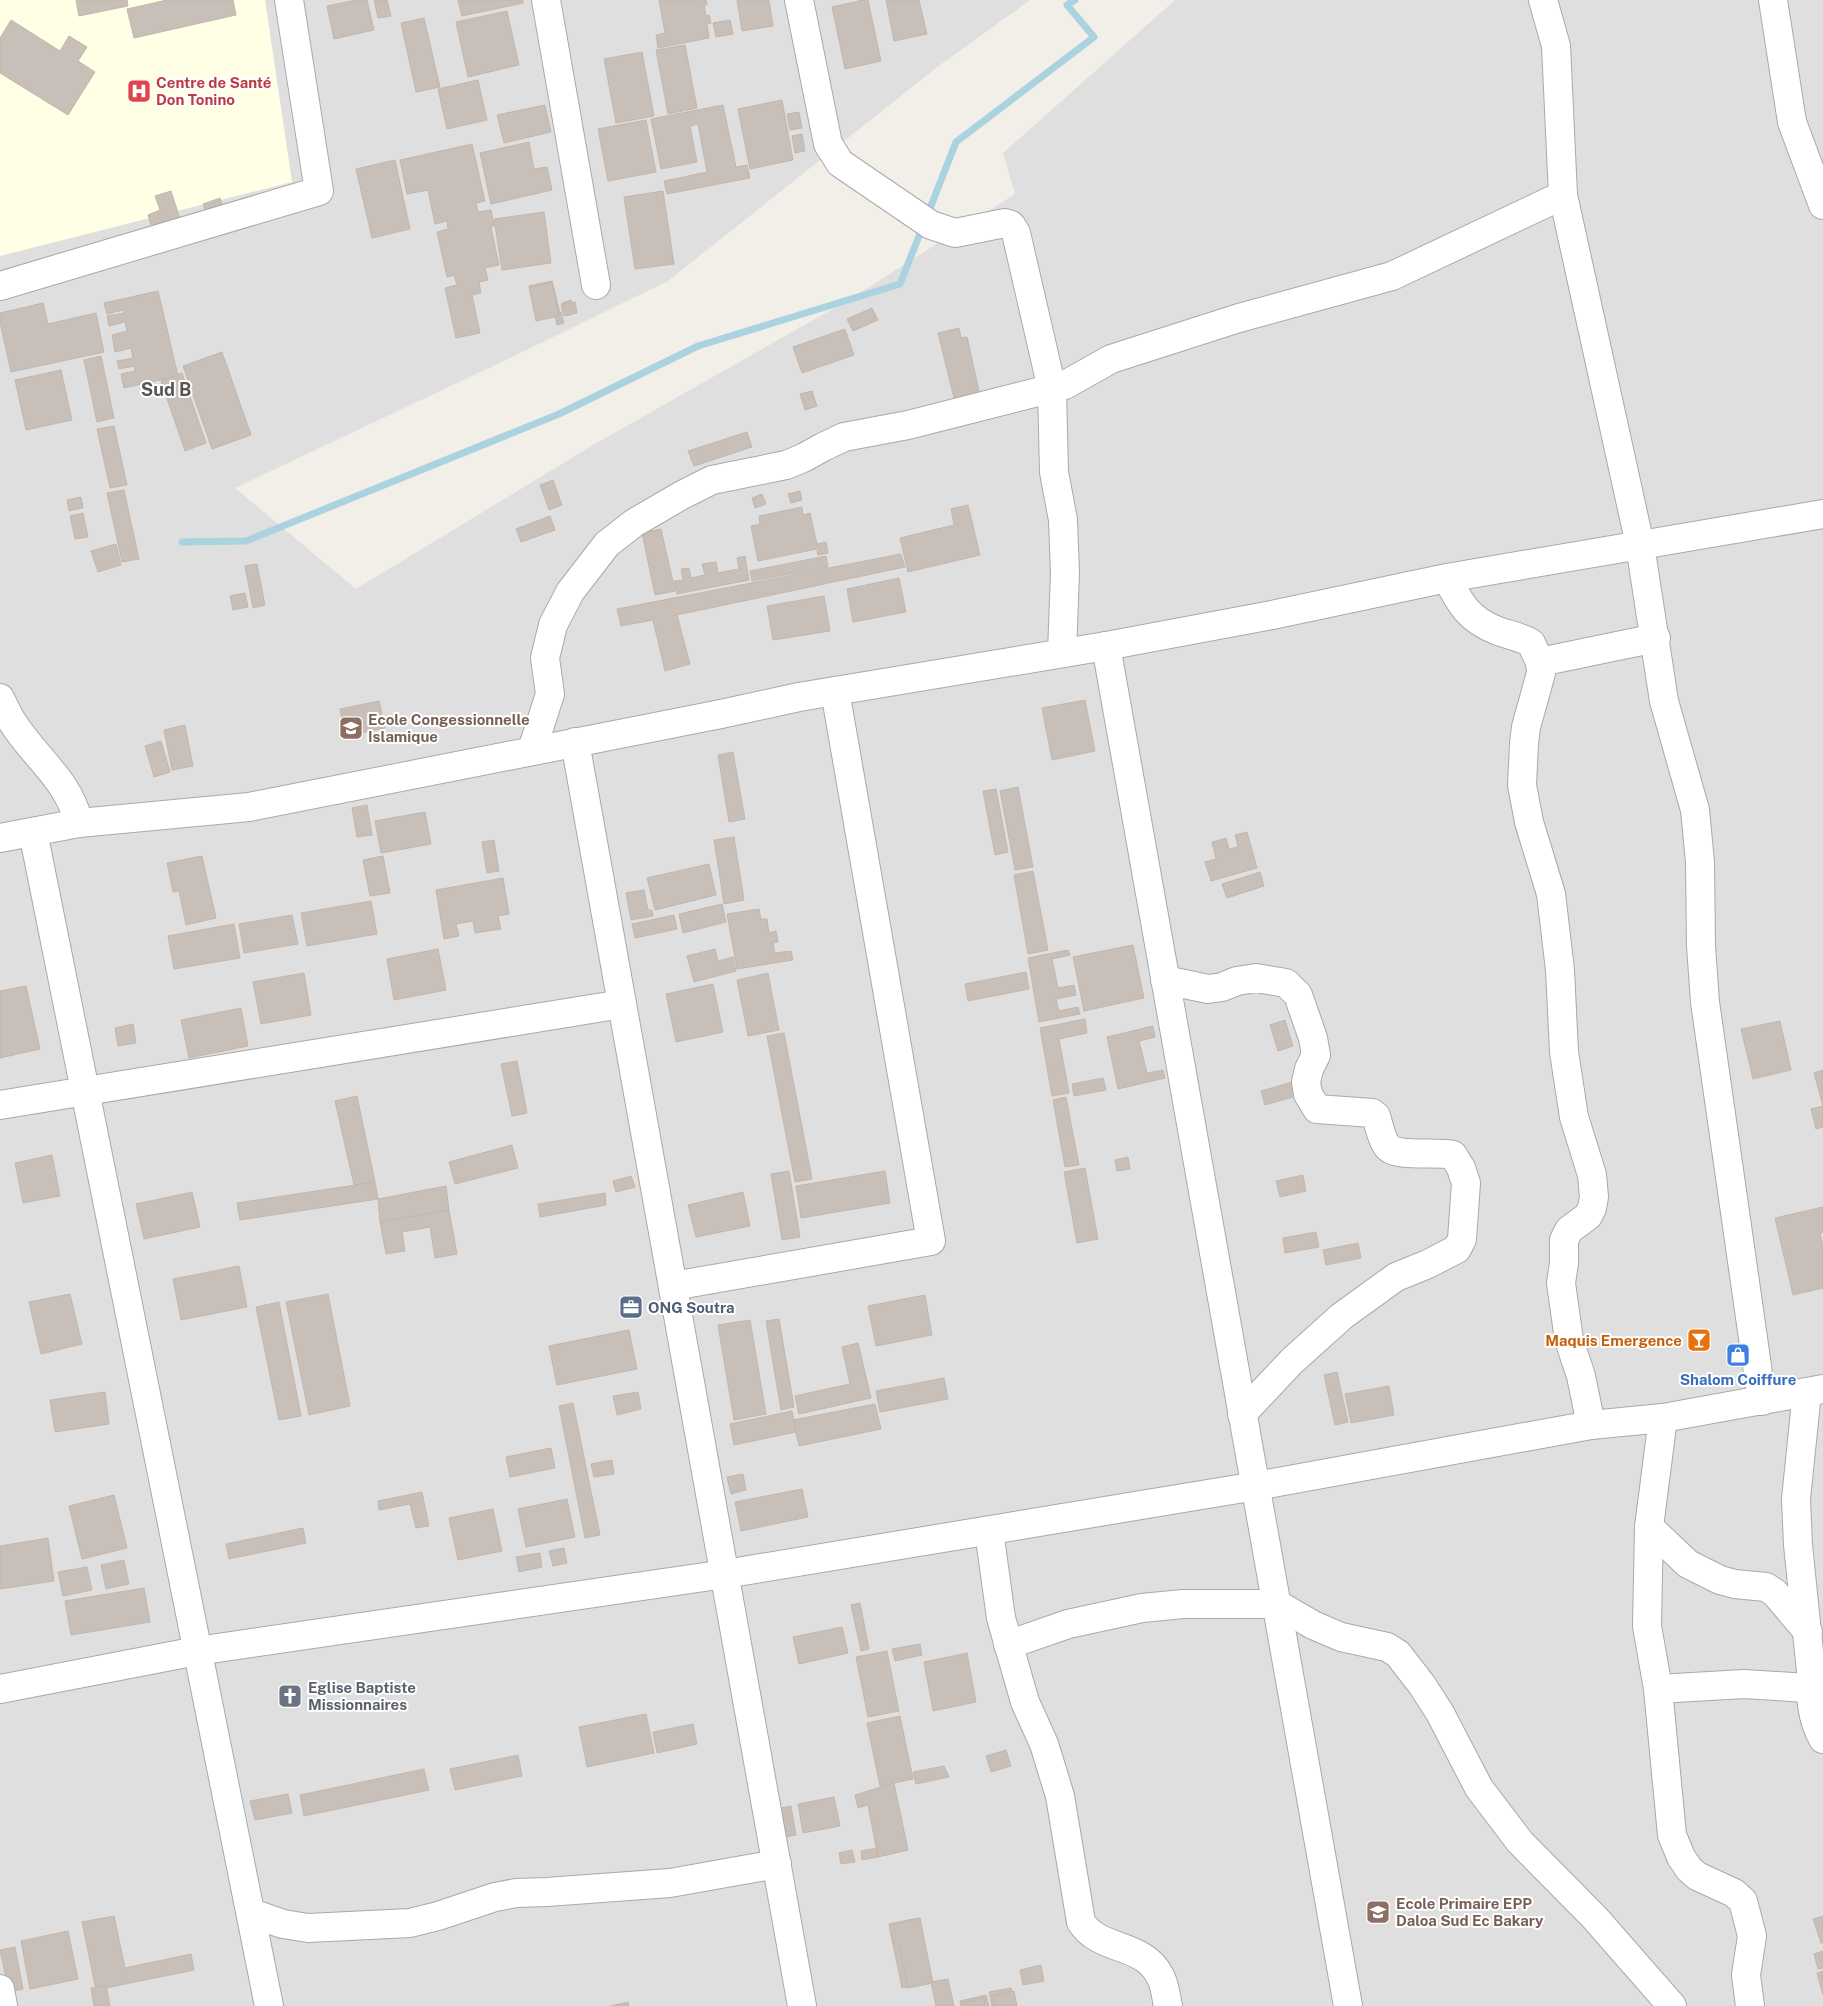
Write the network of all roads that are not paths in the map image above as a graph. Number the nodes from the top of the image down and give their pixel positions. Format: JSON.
{"nodes":[{"id":1,"x":289,"y":0,"type":"edge"},
{"id":2,"x":546,"y":0,"type":"edge"},
{"id":3,"x":799,"y":0,"type":"edge"},
{"id":4,"x":1543,"y":0,"type":"edge"},
{"id":5,"x":1773,"y":0,"type":"edge"},
{"id":6,"x":1562,"y":195,"type":"junction"},
{"id":7,"x":1823,"y":206,"type":"edge"},
{"id":8,"x":596,"y":285,"type":"dead end"},
{"id":9,"x":0,"y":286,"type":"edge"},
{"id":10,"x":1052,"y":389,"type":"junction"},
{"id":11,"x":1823,"y":514,"type":"edge"},
{"id":12,"x":1640,"y":545,"type":"junction"},
{"id":13,"x":1447,"y":578,"type":"junction"},
{"id":14,"x":1656,"y":638,"type":"junction"},
{"id":15,"x":1106,"y":646,"type":"junction"},
{"id":16,"x":1062,"y":653,"type":"junction"},
{"id":17,"x":1540,"y":662,"type":"junction"},
{"id":18,"x":835,"y":691,"type":"junction"},
{"id":19,"x":0,"y":698,"type":"edge"},
{"id":20,"x":575,"y":742,"type":"junction"},
{"id":21,"x":532,"y":750,"type":"junction"},
{"id":22,"x":78,"y":824,"type":"junction"},
{"id":23,"x":32,"y":832,"type":"junction"},
{"id":24,"x":0,"y":838,"type":"edge"},
{"id":25,"x":1165,"y":980,"type":"junction"},
{"id":26,"x":622,"y":1004,"type":"junction"},
{"id":27,"x":85,"y":1091,"type":"junction"},
{"id":28,"x":0,"y":1105,"type":"edge"},
{"id":29,"x":673,"y":1286,"type":"junction"},
{"id":30,"x":1815,"y":1391,"type":"edge"},
{"id":31,"x":1762,"y":1401,"type":"junction"},
{"id":32,"x":1242,"y":1414,"type":"junction"},
{"id":33,"x":1664,"y":1418,"type":"junction"},
{"id":34,"x":1591,"y":1425,"type":"junction"},
{"id":35,"x":1256,"y":1486,"type":"junction"},
{"id":36,"x":1649,"y":1527,"type":"junction"},
{"id":37,"x":989,"y":1531,"type":"junction"},
{"id":38,"x":725,"y":1574,"type":"junction"},
{"id":39,"x":1276,"y":1604,"type":"junction"},
{"id":40,"x":1815,"y":1639,"type":"edge"},
{"id":41,"x":1008,"y":1645,"type":"junction"},
{"id":42,"x":198,"y":1651,"type":"junction"},
{"id":43,"x":0,"y":1689,"type":"edge"},
{"id":44,"x":1816,"y":1689,"type":"edge"},
{"id":45,"x":1658,"y":1690,"type":"junction"},
{"id":46,"x":1823,"y":1739,"type":"edge"},
{"id":47,"x":777,"y":1864,"type":"junction"},
{"id":48,"x":252,"y":1920,"type":"junction"},
{"id":49,"x":0,"y":1989,"type":"edge"},
{"id":50,"x":3,"y":2006,"type":"edge"},
{"id":51,"x":269,"y":2006,"type":"edge"},
{"id":52,"x":802,"y":2006,"type":"edge"},
{"id":53,"x":1168,"y":2006,"type":"edge"},
{"id":54,"x":1348,"y":2006,"type":"edge"},
{"id":55,"x":1672,"y":2006,"type":"edge"},
{"id":56,"x":1750,"y":2006,"type":"edge"}],
"edges":[{"from":1,"to":9,"type":"street"},
{"from":2,"to":8,"type":"street"},
{"from":3,"to":10,"type":"street"},
{"from":4,"to":6,"type":"street"},
{"from":5,"to":7,"type":"street"},
{"from":6,"to":10,"type":"street"},
{"from":6,"to":12,"type":"street"},
{"from":10,"to":16,"type":"street"},
{"from":10,"to":21,"type":"street"},
{"from":11,"to":12,"type":"street"},
{"from":12,"to":13,"type":"street"},
{"from":12,"to":14,"type":"street"},
{"from":13,"to":15,"type":"street"},
{"from":13,"to":17,"type":"street"},
{"from":14,"to":17,"type":"street"},
{"from":14,"to":31,"type":"street"},
{"from":15,"to":16,"type":"street"},
{"from":15,"to":25,"type":"street"},
{"from":16,"to":18,"type":"street"},
{"from":17,"to":34,"type":"street"},
{"from":18,"to":20,"type":"street"},
{"from":18,"to":29,"type":"street"},
{"from":19,"to":22,"type":"street"},
{"from":20,"to":21,"type":"street"},
{"from":20,"to":26,"type":"street"},
{"from":21,"to":22,"type":"street"},
{"from":22,"to":23,"type":"street"},
{"from":23,"to":24,"type":"street"},
{"from":23,"to":27,"type":"street"},
{"from":25,"to":32,"type":"street"},
{"from":25,"to":32,"type":"street"},
{"from":26,"to":27,"type":"street"},
{"from":26,"to":29,"type":"street"},
{"from":27,"to":28,"type":"street"},
{"from":27,"to":42,"type":"street"},
{"from":29,"to":38,"type":"street"},
{"from":30,"to":31,"type":"street"},
{"from":30,"to":40,"type":"street"},
{"from":31,"to":33,"type":"street"},
{"from":32,"to":35,"type":"street"},
{"from":33,"to":34,"type":"street"},
{"from":33,"to":36,"type":"street"},
{"from":34,"to":35,"type":"street"},
{"from":35,"to":37,"type":"street"},
{"from":35,"to":39,"type":"street"},
{"from":36,"to":40,"type":"street"},
{"from":36,"to":45,"type":"street"},
{"from":37,"to":38,"type":"street"},
{"from":37,"to":41,"type":"street"},
{"from":38,"to":42,"type":"street"},
{"from":38,"to":47,"type":"street"},
{"from":39,"to":41,"type":"street"},
{"from":39,"to":54,"type":"street"},
{"from":39,"to":55,"type":"street"},
{"from":40,"to":44,"type":"street"},
{"from":41,"to":53,"type":"street"},
{"from":42,"to":43,"type":"street"},
{"from":42,"to":48,"type":"street"},
{"from":44,"to":45,"type":"street"},
{"from":44,"to":46,"type":"street"},
{"from":45,"to":56,"type":"street"},
{"from":47,"to":48,"type":"street"},
{"from":47,"to":52,"type":"street"},
{"from":48,"to":51,"type":"street"},
{"from":49,"to":50,"type":"street"}]}
